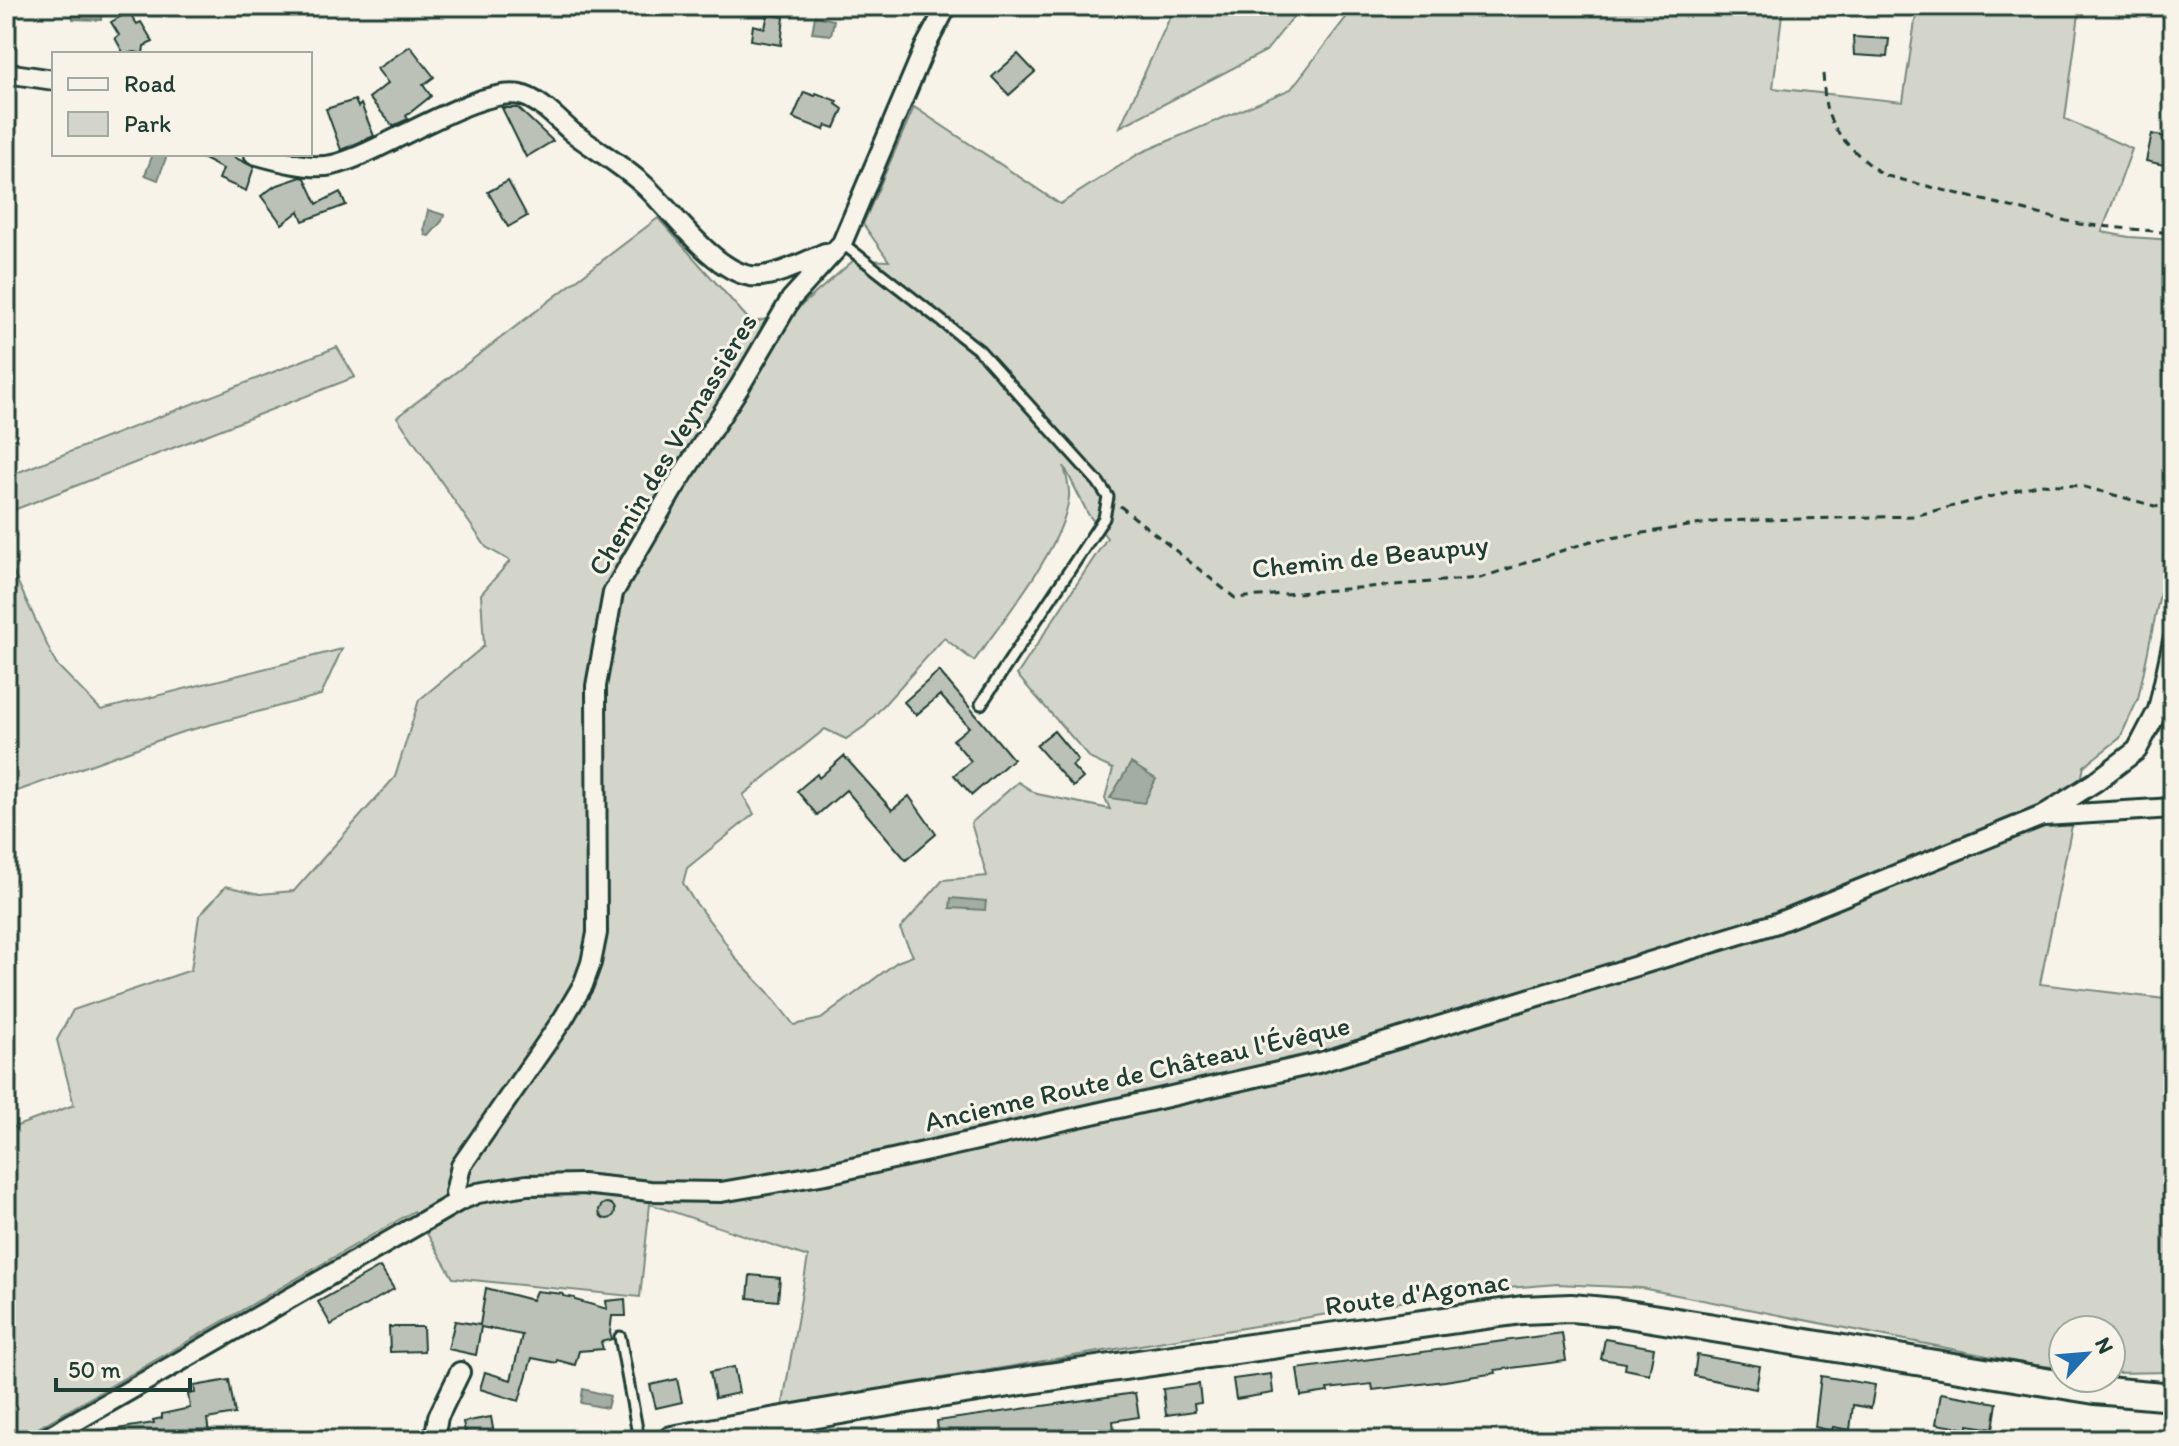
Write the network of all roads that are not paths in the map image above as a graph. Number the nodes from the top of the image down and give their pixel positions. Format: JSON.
{"nodes":[{"id":1,"x":947,"y":6,"type":"edge"},
{"id":2,"x":6,"y":73,"type":"edge"},
{"id":3,"x":52,"y":80,"type":"edge"},
{"id":4,"x":261,"y":156,"type":"edge"},
{"id":5,"x":836,"y":250,"type":"junction"},
{"id":6,"x":2173,"y":641,"type":"edge"},
{"id":7,"x":981,"y":704,"type":"dead end"},
{"id":8,"x":2173,"y":808,"type":"edge"},
{"id":9,"x":2042,"y":816,"type":"junction"},
{"id":10,"x":459,"y":1201,"type":"junction"},
{"id":11,"x":620,"y":1337,"type":"dead end"},
{"id":12,"x":460,"y":1372,"type":"dead end"},
{"id":13,"x":2173,"y":1397,"type":"edge"},
{"id":14,"x":43,"y":1440,"type":"edge"},
{"id":15,"x":434,"y":1440,"type":"edge"},
{"id":16,"x":639,"y":1440,"type":"edge"},
{"id":17,"x":672,"y":1440,"type":"edge"}],
"edges":[{"from":1,"to":5,"type":"street","name":"Chemin des Veynassières"},
{"from":2,"to":3,"type":"street"},
{"from":4,"to":5,"type":"street"},
{"from":5,"to":7,"type":"lane"},
{"from":5,"to":10,"type":"street","name":"Chemin des Veynassières"},
{"from":6,"to":9,"type":"street","name":"Ancienne Route de Château l'Évêque"},
{"from":8,"to":9,"type":"street"},
{"from":9,"to":10,"type":"street","name":"Ancienne Route de Château l'Évêque"},
{"from":10,"to":14,"type":"street","name":"Ancienne Route de Château l'Évêque"},
{"from":11,"to":16,"type":"lane"},
{"from":12,"to":15,"type":"street"},
{"from":13,"to":17,"type":"main road","name":"Route d'Agonac"}]}
